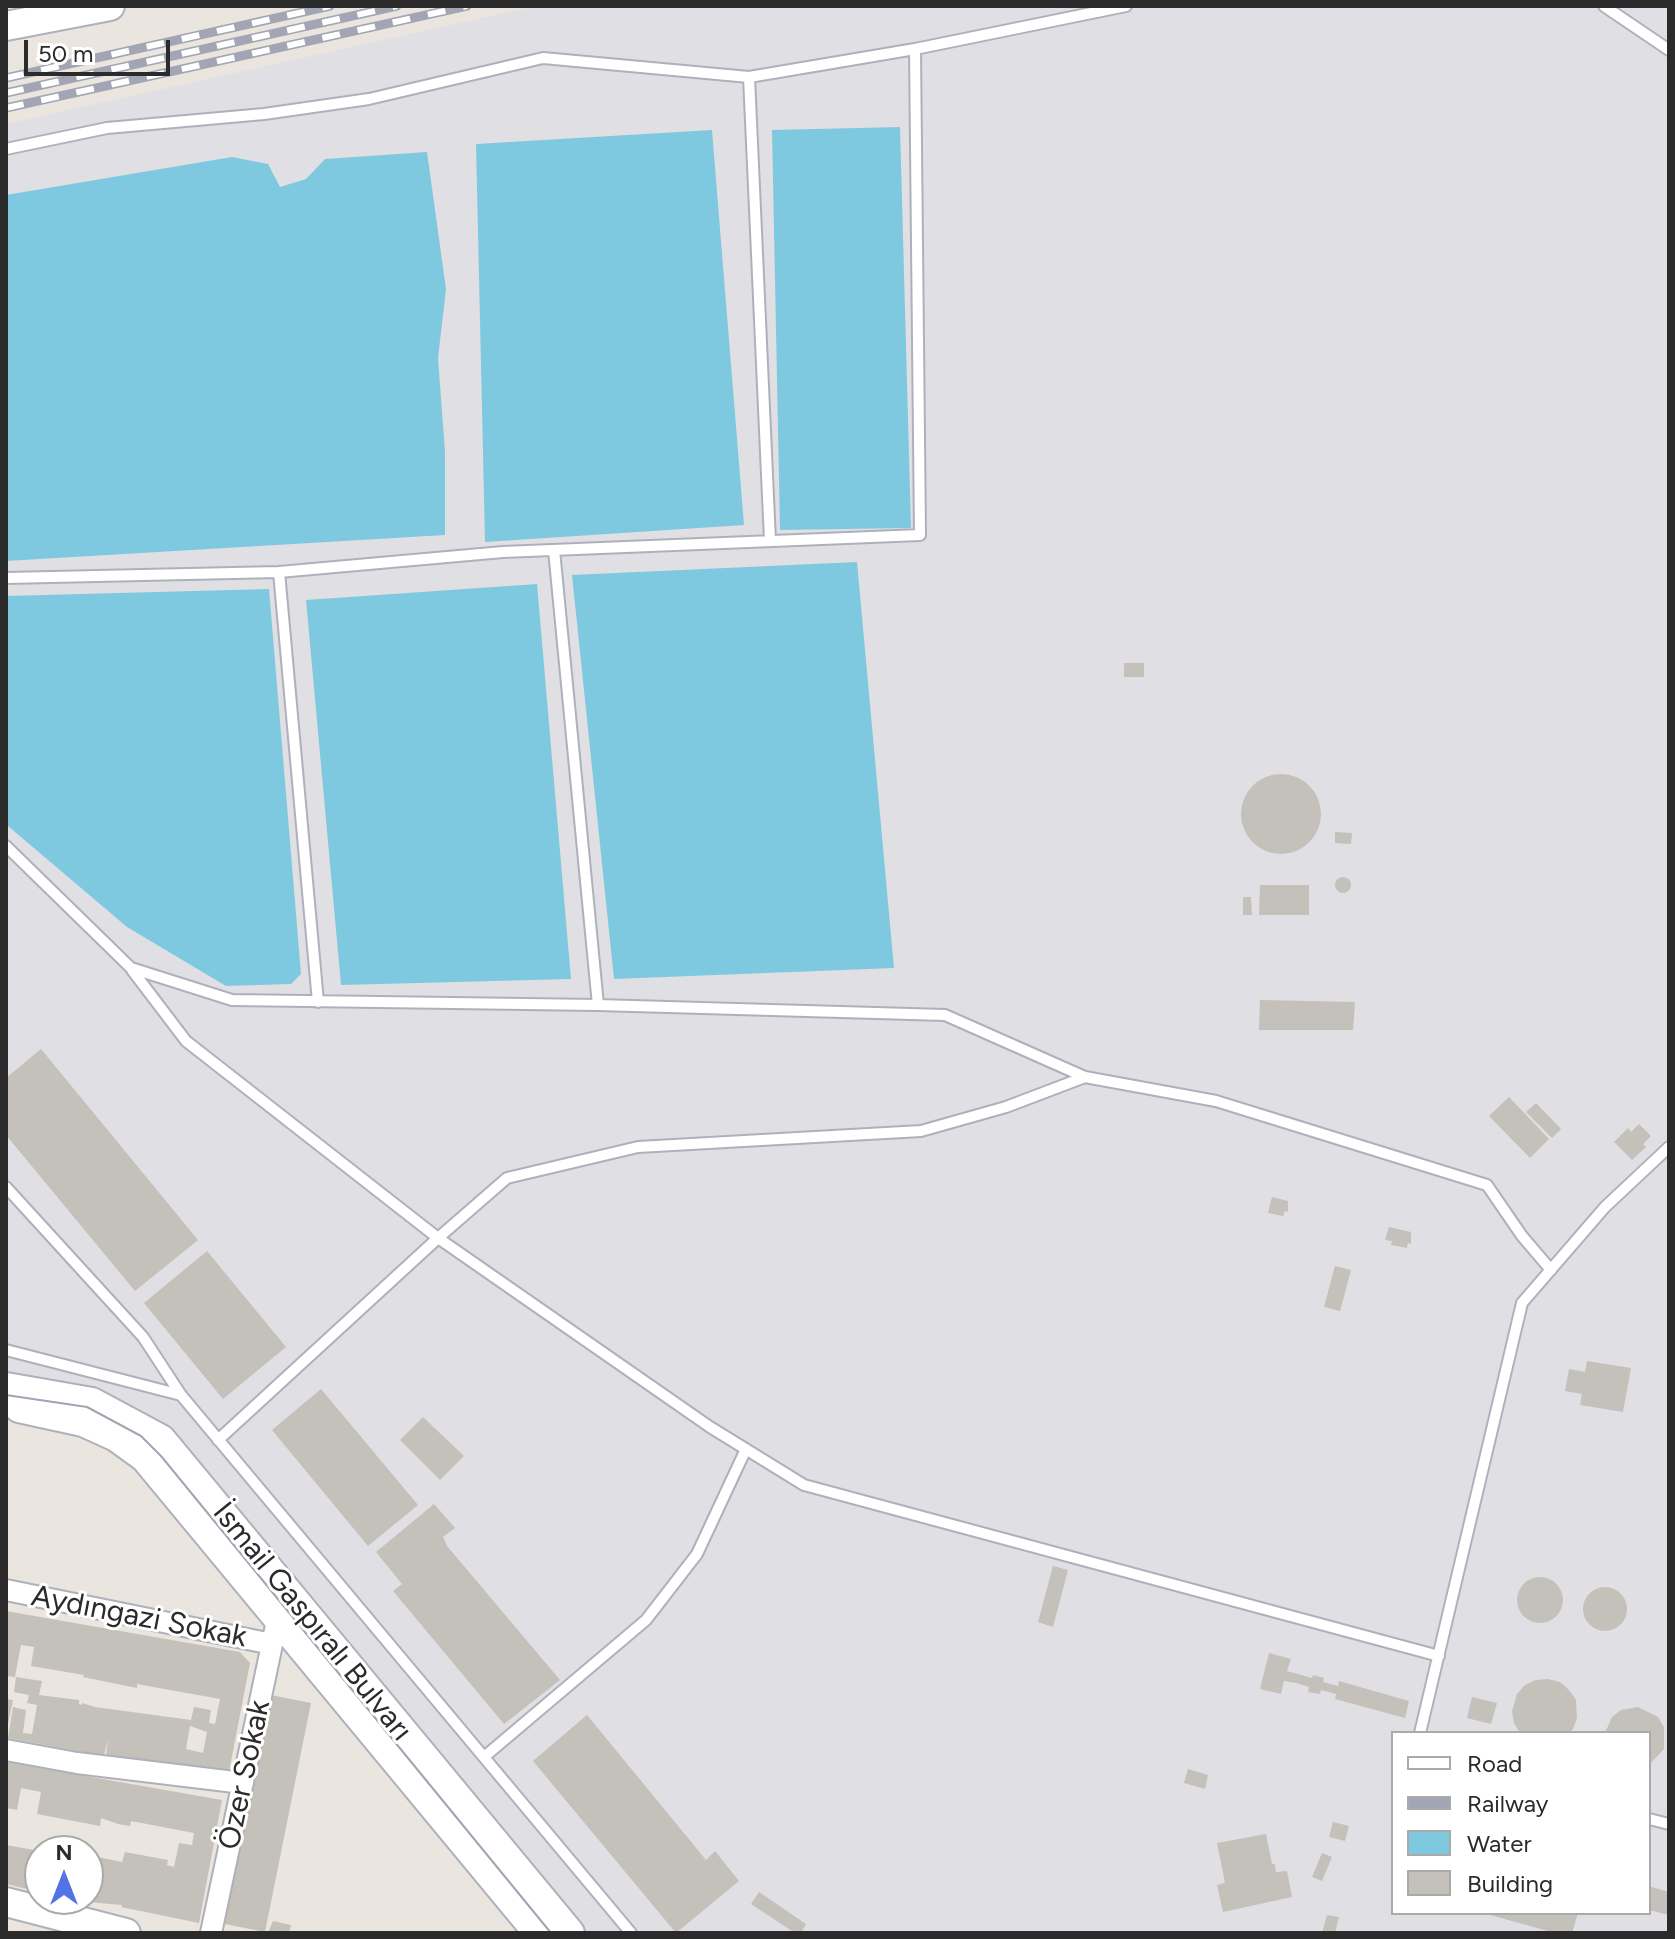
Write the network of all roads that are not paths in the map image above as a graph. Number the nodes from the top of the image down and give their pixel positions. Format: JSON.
{"nodes":[{"id":1,"x":1126,"y":6,"type":"edge"},
{"id":2,"x":1604,"y":6,"type":"edge"},
{"id":3,"x":103,"y":7,"type":"edge"},
{"id":4,"x":6,"y":26,"type":"edge"},
{"id":5,"x":915,"y":49,"type":"junction"},
{"id":6,"x":1669,"y":50,"type":"edge"},
{"id":7,"x":749,"y":77,"type":"junction"},
{"id":8,"x":6,"y":149,"type":"edge"},
{"id":9,"x":770,"y":541,"type":"junction"},
{"id":10,"x":554,"y":550,"type":"junction"},
{"id":11,"x":279,"y":572,"type":"junction"},
{"id":12,"x":6,"y":578,"type":"edge"},
{"id":13,"x":6,"y":846,"type":"edge"},
{"id":14,"x":131,"y":968,"type":"junction"},
{"id":15,"x":318,"y":1002,"type":"junction"},
{"id":16,"x":598,"y":1005,"type":"junction"},
{"id":17,"x":1085,"y":1077,"type":"junction"},
{"id":18,"x":1669,"y":1147,"type":"edge"},
{"id":19,"x":6,"y":1187,"type":"edge"},
{"id":20,"x":438,"y":1238,"type":"junction"},
{"id":21,"x":1551,"y":1270,"type":"junction"},
{"id":22,"x":6,"y":1350,"type":"edge"},
{"id":23,"x":6,"y":1387,"type":"edge"},
{"id":24,"x":181,"y":1395,"type":"junction"},
{"id":25,"x":6,"y":1405,"type":"edge"},
{"id":26,"x":218,"y":1440,"type":"junction"},
{"id":27,"x":746,"y":1449,"type":"junction"},
{"id":28,"x":6,"y":1590,"type":"edge"},
{"id":29,"x":278,"y":1616,"type":"junction"},
{"id":30,"x":272,"y":1644,"type":"junction"},
{"id":31,"x":1439,"y":1656,"type":"junction"},
{"id":32,"x":1420,"y":1731,"type":"edge"},
{"id":33,"x":6,"y":1750,"type":"edge"},
{"id":34,"x":484,"y":1757,"type":"junction"},
{"id":35,"x":243,"y":1783,"type":"junction"},
{"id":36,"x":6,"y":1902,"type":"edge"},
{"id":37,"x":126,"y":1933,"type":"edge"},
{"id":38,"x":211,"y":1933,"type":"edge"},
{"id":39,"x":538,"y":1933,"type":"edge"},
{"id":40,"x":570,"y":1933,"type":"edge"},
{"id":41,"x":631,"y":1933,"type":"edge"}],
"edges":[{"from":1,"to":5,"type":"lane"},
{"from":2,"to":6,"type":"lane"},
{"from":3,"to":4,"type":"main road"},
{"from":5,"to":7,"type":"lane"},
{"from":5,"to":9,"type":"lane"},
{"from":7,"to":8,"type":"lane"},
{"from":7,"to":9,"type":"lane"},
{"from":9,"to":10,"type":"lane"},
{"from":10,"to":11,"type":"lane"},
{"from":10,"to":16,"type":"lane"},
{"from":11,"to":12,"type":"lane"},
{"from":11,"to":15,"type":"lane"},
{"from":13,"to":14,"type":"lane"},
{"from":14,"to":15,"type":"lane"},
{"from":14,"to":20,"type":"lane"},
{"from":15,"to":16,"type":"lane"},
{"from":16,"to":17,"type":"lane"},
{"from":17,"to":20,"type":"lane"},
{"from":17,"to":21,"type":"lane"},
{"from":18,"to":21,"type":"lane"},
{"from":19,"to":24,"type":"lane"},
{"from":20,"to":26,"type":"lane"},
{"from":20,"to":27,"type":"lane"},
{"from":21,"to":31,"type":"lane"},
{"from":22,"to":24,"type":"lane"},
{"from":23,"to":40,"type":"main road","name":"İsmail Gaspıralı Bulvarı"},
{"from":24,"to":26,"type":"lane"},
{"from":25,"to":29,"type":"main road"},
{"from":26,"to":34,"type":"lane"},
{"from":27,"to":31,"type":"lane"},
{"from":27,"to":34,"type":"lane"},
{"from":28,"to":30,"type":"street","name":"Aydıngazi Sokak"},
{"from":29,"to":30,"type":"street","name":"Özer Sokak"},
{"from":29,"to":39,"type":"main road"},
{"from":30,"to":35,"type":"street","name":"Özer Sokak"},
{"from":31,"to":32,"type":"lane"},
{"from":33,"to":35,"type":"street"},
{"from":34,"to":41,"type":"lane"},
{"from":35,"to":38,"type":"street","name":"Özer Sokak"},
{"from":36,"to":37,"type":"main road"}]}
